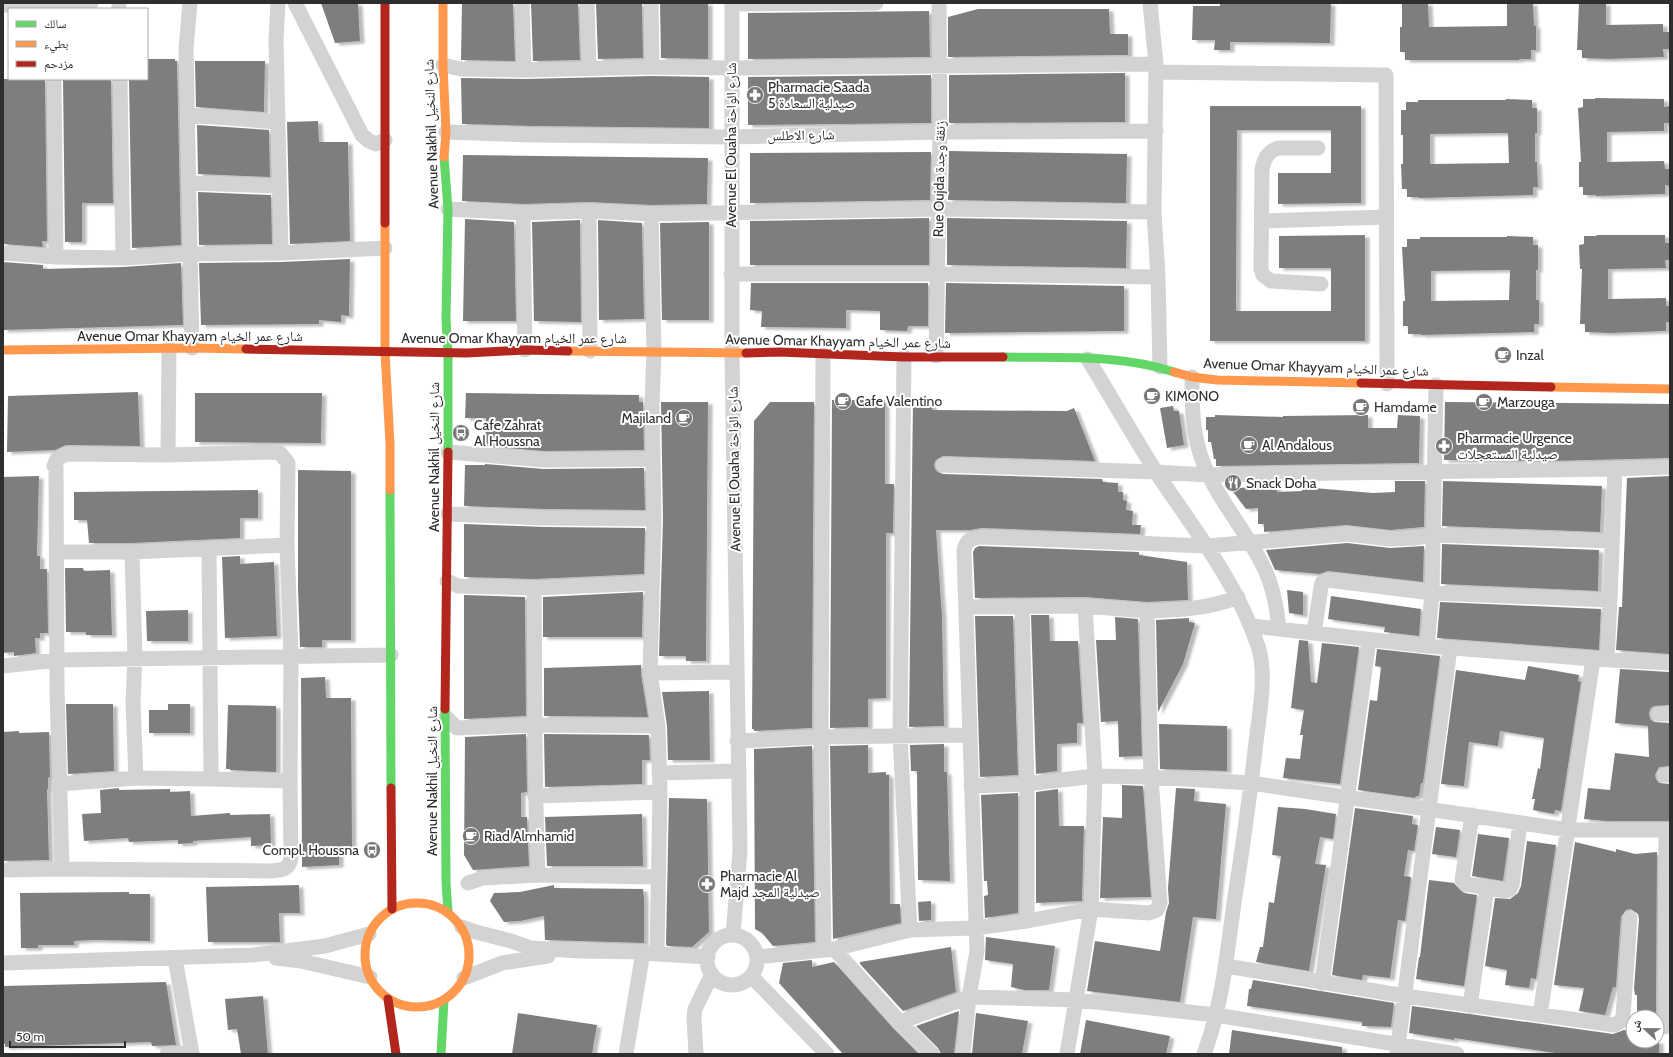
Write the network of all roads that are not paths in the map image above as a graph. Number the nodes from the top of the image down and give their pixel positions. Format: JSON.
{"nodes":[{"id":1,"x":91,"y":3,"type":"edge"},
{"id":2,"x":190,"y":3,"type":"edge"},
{"id":3,"x":278,"y":3,"type":"edge"},
{"id":4,"x":295,"y":3,"type":"edge"},
{"id":5,"x":385,"y":3,"type":"edge"},
{"id":6,"x":444,"y":3,"type":"edge"},
{"id":7,"x":522,"y":3,"type":"edge"},
{"id":8,"x":588,"y":3,"type":"edge"},
{"id":9,"x":651,"y":3,"type":"edge"},
{"id":10,"x":732,"y":3,"type":"edge"},
{"id":11,"x":828,"y":3,"type":"edge"},
{"id":12,"x":876,"y":3,"type":"edge"},
{"id":13,"x":939,"y":3,"type":"edge"},
{"id":14,"x":1150,"y":3,"type":"edge"},
{"id":15,"x":808,"y":4,"type":"edge"},
{"id":16,"x":3,"y":5,"type":"edge"},
{"id":17,"x":53,"y":6,"type":"edge"},
{"id":18,"x":443,"y":65,"type":"junction"},
{"id":19,"x":939,"y":66,"type":"junction"},
{"id":20,"x":652,"y":67,"type":"junction"},
{"id":21,"x":589,"y":68,"type":"junction"},
{"id":22,"x":731,"y":68,"type":"junction"},
{"id":23,"x":1156,"y":68,"type":"junction"},
{"id":24,"x":524,"y":70,"type":"junction"},
{"id":25,"x":54,"y":80,"type":"edge"},
{"id":26,"x":120,"y":80,"type":"edge"},
{"id":27,"x":188,"y":115,"type":"junction"},
{"id":28,"x":278,"y":122,"type":"junction"},
{"id":29,"x":1156,"y":131,"type":"junction"},
{"id":30,"x":446,"y":132,"type":"junction"},
{"id":31,"x":940,"y":132,"type":"junction"},
{"id":32,"x":731,"y":137,"type":"junction"},
{"id":33,"x":385,"y":140,"type":"junction"},
{"id":34,"x":1318,"y":148,"type":"dead end"},
{"id":35,"x":189,"y":183,"type":"junction"},
{"id":36,"x":279,"y":186,"type":"junction"},
{"id":37,"x":448,"y":209,"type":"junction"},
{"id":38,"x":939,"y":209,"type":"junction"},
{"id":39,"x":589,"y":211,"type":"junction"},
{"id":40,"x":731,"y":212,"type":"junction"},
{"id":41,"x":1154,"y":212,"type":"junction"},
{"id":42,"x":523,"y":213,"type":"junction"},
{"id":43,"x":651,"y":214,"type":"junction"},
{"id":44,"x":1386,"y":217,"type":"junction"},
{"id":45,"x":1262,"y":221,"type":"junction"},
{"id":46,"x":385,"y":248,"type":"junction"},
{"id":47,"x":3,"y":253,"type":"edge"},
{"id":48,"x":281,"y":253,"type":"junction"},
{"id":49,"x":189,"y":254,"type":"junction"},
{"id":50,"x":56,"y":257,"type":"junction"},
{"id":51,"x":123,"y":258,"type":"junction"},
{"id":52,"x":732,"y":274,"type":"junction"},
{"id":53,"x":938,"y":274,"type":"junction"},
{"id":54,"x":1158,"y":277,"type":"junction"},
{"id":55,"x":1321,"y":284,"type":"dead end"},
{"id":56,"x":169,"y":348,"type":"junction"},
{"id":57,"x":192,"y":348,"type":"junction"},
{"id":58,"x":3,"y":350,"type":"edge"},
{"id":59,"x":525,"y":350,"type":"junction"},
{"id":60,"x":590,"y":351,"type":"junction"},
{"id":61,"x":654,"y":351,"type":"junction"},
{"id":62,"x":385,"y":352,"type":"junction"},
{"id":63,"x":448,"y":353,"type":"junction"},
{"id":64,"x":732,"y":354,"type":"junction"},
{"id":65,"x":823,"y":354,"type":"junction"},
{"id":66,"x":936,"y":356,"type":"junction"},
{"id":67,"x":904,"y":357,"type":"junction"},
{"id":68,"x":1088,"y":359,"type":"junction"},
{"id":69,"x":1160,"y":368,"type":"junction"},
{"id":70,"x":1192,"y":377,"type":"junction"},
{"id":71,"x":1387,"y":384,"type":"junction"},
{"id":72,"x":1436,"y":385,"type":"junction"},
{"id":73,"x":1670,"y":389,"type":"edge"},
{"id":74,"x":448,"y":452,"type":"junction"},
{"id":75,"x":168,"y":455,"type":"junction"},
{"id":76,"x":652,"y":458,"type":"junction"},
{"id":77,"x":943,"y":465,"type":"dead end"},
{"id":78,"x":1670,"y":466,"type":"edge"},
{"id":79,"x":1614,"y":469,"type":"junction"},
{"id":80,"x":1156,"y":472,"type":"junction"},
{"id":81,"x":1434,"y":472,"type":"junction"},
{"id":82,"x":1209,"y":475,"type":"junction"},
{"id":83,"x":448,"y":514,"type":"junction"},
{"id":84,"x":654,"y":519,"type":"junction"},
{"id":85,"x":1433,"y":534,"type":"junction"},
{"id":86,"x":1612,"y":541,"type":"junction"},
{"id":87,"x":1250,"y":543,"type":"junction"},
{"id":88,"x":287,"y":545,"type":"junction"},
{"id":89,"x":1207,"y":546,"type":"junction"},
{"id":90,"x":209,"y":548,"type":"junction"},
{"id":91,"x":56,"y":552,"type":"junction"},
{"id":92,"x":132,"y":552,"type":"junction"},
{"id":93,"x":447,"y":581,"type":"junction"},
{"id":94,"x":652,"y":583,"type":"junction"},
{"id":95,"x":534,"y":588,"type":"junction"},
{"id":96,"x":1432,"y":593,"type":"junction"},
{"id":97,"x":1238,"y":597,"type":"junction"},
{"id":98,"x":1610,"y":600,"type":"junction"},
{"id":99,"x":1084,"y":606,"type":"junction"},
{"id":100,"x":966,"y":607,"type":"junction"},
{"id":101,"x":1022,"y":608,"type":"junction"},
{"id":102,"x":1147,"y":611,"type":"junction"},
{"id":103,"x":1252,"y":626,"type":"junction"},
{"id":104,"x":1279,"y":629,"type":"junction"},
{"id":105,"x":1314,"y":633,"type":"junction"},
{"id":106,"x":1369,"y":640,"type":"junction"},
{"id":107,"x":1427,"y":646,"type":"junction"},
{"id":108,"x":1450,"y":648,"type":"junction"},
{"id":109,"x":391,"y":655,"type":"junction"},
{"id":110,"x":291,"y":656,"type":"junction"},
{"id":111,"x":210,"y":657,"type":"junction"},
{"id":112,"x":135,"y":658,"type":"junction"},
{"id":113,"x":1600,"y":659,"type":"junction"},
{"id":114,"x":57,"y":660,"type":"junction"},
{"id":115,"x":1670,"y":663,"type":"edge"},
{"id":116,"x":3,"y":666,"type":"edge"},
{"id":117,"x":737,"y":672,"type":"junction"},
{"id":118,"x":650,"y":673,"type":"junction"},
{"id":119,"x":446,"y":717,"type":"junction"},
{"id":120,"x":536,"y":725,"type":"junction"},
{"id":121,"x":658,"y":726,"type":"junction"},
{"id":122,"x":900,"y":735,"type":"junction"},
{"id":123,"x":970,"y":735,"type":"junction"},
{"id":124,"x":821,"y":737,"type":"junction"},
{"id":125,"x":737,"y":741,"type":"junction"},
{"id":126,"x":739,"y":771,"type":"junction"},
{"id":127,"x":659,"y":773,"type":"junction"},
{"id":128,"x":1095,"y":776,"type":"junction"},
{"id":129,"x":1151,"y":777,"type":"junction"},
{"id":130,"x":136,"y":778,"type":"junction"},
{"id":131,"x":211,"y":779,"type":"junction"},
{"id":132,"x":290,"y":781,"type":"junction"},
{"id":133,"x":1251,"y":783,"type":"junction"},
{"id":134,"x":60,"y":784,"type":"junction"},
{"id":135,"x":1027,"y":784,"type":"junction"},
{"id":136,"x":971,"y":786,"type":"junction"},
{"id":137,"x":660,"y":792,"type":"junction"},
{"id":138,"x":534,"y":796,"type":"junction"},
{"id":139,"x":1347,"y":796,"type":"junction"},
{"id":140,"x":1429,"y":809,"type":"junction"},
{"id":141,"x":1472,"y":816,"type":"junction"},
{"id":142,"x":1520,"y":823,"type":"junction"},
{"id":143,"x":1569,"y":830,"type":"junction"},
{"id":144,"x":1668,"y":830,"type":"edge"},
{"id":145,"x":62,"y":869,"type":"junction"},
{"id":146,"x":3,"y":870,"type":"edge"},
{"id":147,"x":538,"y":875,"type":"junction"},
{"id":148,"x":658,"y":877,"type":"junction"},
{"id":149,"x":468,"y":883,"type":"dead end"},
{"id":150,"x":1487,"y":888,"type":"junction"},
{"id":151,"x":392,"y":909,"type":"junction"},
{"id":152,"x":1091,"y":909,"type":"junction"},
{"id":153,"x":448,"y":912,"type":"junction"},
{"id":154,"x":1630,"y":918,"type":"dead end"},
{"id":155,"x":1027,"y":921,"type":"junction"},
{"id":156,"x":462,"y":927,"type":"junction"},
{"id":157,"x":975,"y":928,"type":"junction"},
{"id":158,"x":910,"y":930,"type":"junction"},
{"id":159,"x":369,"y":934,"type":"junction"},
{"id":160,"x":733,"y":935,"type":"junction"},
{"id":161,"x":829,"y":949,"type":"junction"},
{"id":162,"x":580,"y":951,"type":"junction"},
{"id":163,"x":650,"y":953,"type":"junction"},
{"id":164,"x":253,"y":955,"type":"junction"},
{"id":165,"x":708,"y":956,"type":"junction"},
{"id":166,"x":757,"y":957,"type":"junction"},
{"id":167,"x":175,"y":958,"type":"junction"},
{"id":168,"x":3,"y":963,"type":"edge"},
{"id":169,"x":1226,"y":966,"type":"junction"},
{"id":170,"x":712,"y":974,"type":"junction"},
{"id":171,"x":751,"y":976,"type":"junction"},
{"id":172,"x":370,"y":977,"type":"junction"},
{"id":173,"x":464,"y":978,"type":"junction"},
{"id":174,"x":1322,"y":983,"type":"junction"},
{"id":175,"x":1405,"y":996,"type":"junction"},
{"id":176,"x":969,"y":997,"type":"junction"},
{"id":177,"x":388,"y":999,"type":"junction"},
{"id":178,"x":444,"y":1000,"type":"junction"},
{"id":179,"x":1077,"y":1000,"type":"junction"},
{"id":180,"x":1470,"y":1006,"type":"junction"},
{"id":181,"x":1216,"y":1015,"type":"junction"},
{"id":182,"x":1540,"y":1016,"type":"junction"},
{"id":183,"x":900,"y":1022,"type":"junction"},
{"id":184,"x":1665,"y":1027,"type":"dead end"},
{"id":185,"x":1398,"y":1049,"type":"edge"},
{"id":186,"x":167,"y":1054,"type":"edge"},
{"id":187,"x":192,"y":1054,"type":"edge"},
{"id":188,"x":396,"y":1054,"type":"edge"},
{"id":189,"x":441,"y":1054,"type":"edge"},
{"id":190,"x":626,"y":1054,"type":"edge"},
{"id":191,"x":696,"y":1054,"type":"edge"},
{"id":192,"x":827,"y":1054,"type":"edge"},
{"id":193,"x":932,"y":1054,"type":"edge"},
{"id":194,"x":963,"y":1054,"type":"edge"},
{"id":195,"x":1067,"y":1054,"type":"edge"},
{"id":196,"x":1204,"y":1054,"type":"edge"},
{"id":197,"x":1457,"y":1054,"type":"edge"}],
"edges":[{"from":1,"to":17,"type":"street"},
{"from":2,"to":27,"type":"street"},
{"from":3,"to":28,"type":"street"},
{"from":4,"to":33,"type":"street"},
{"from":5,"to":33,"type":"street"},
{"from":6,"to":18,"type":"street","name":"Avenue Nakhil شارع النخيل"},
{"from":7,"to":24,"type":"street"},
{"from":8,"to":21,"type":"street"},
{"from":9,"to":20,"type":"street"},
{"from":10,"to":15,"type":"street"},
{"from":10,"to":22,"type":"street","name":"Avenue El Ouaha شارع الواحة"},
{"from":11,"to":12,"type":"street"},
{"from":11,"to":15,"type":"street"},
{"from":13,"to":19,"type":"street","name":"Rue Oujda زنقة وجدة"},
{"from":14,"to":23,"type":"street"},
{"from":16,"to":17,"type":"street"},
{"from":18,"to":24,"type":"street"},
{"from":18,"to":30,"type":"street","name":"Avenue Nakhil شارع النخيل"},
{"from":19,"to":22,"type":"street"},
{"from":19,"to":23,"type":"street"},
{"from":19,"to":31,"type":"street","name":"Rue Oujda زنقة وجدة"},
{"from":20,"to":21,"type":"street"},
{"from":20,"to":22,"type":"street"},
{"from":21,"to":24,"type":"street"},
{"from":22,"to":32,"type":"street","name":"Avenue El Ouaha شارع الواحة"},
{"from":23,"to":29,"type":"street"},
{"from":23,"to":44,"type":"street"},
{"from":25,"to":50,"type":"street"},
{"from":26,"to":51,"type":"street"},
{"from":27,"to":28,"type":"street"},
{"from":27,"to":35,"type":"street"},
{"from":28,"to":36,"type":"street"},
{"from":29,"to":31,"type":"street","name":"شارع الاطلس"},
{"from":29,"to":41,"type":"street"},
{"from":30,"to":32,"type":"street","name":"شارع الاطلس"},
{"from":30,"to":37,"type":"street","name":"Avenue Nakhil شارع النخيل"},
{"from":31,"to":32,"type":"street","name":"شارع الاطلس"},
{"from":31,"to":38,"type":"street","name":"Rue Oujda زنقة وجدة"},
{"from":32,"to":40,"type":"street","name":"Avenue El Ouaha شارع الواحة"},
{"from":33,"to":46,"type":"street"},
{"from":34,"to":45,"type":"street"},
{"from":35,"to":36,"type":"street"},
{"from":35,"to":49,"type":"street"},
{"from":36,"to":48,"type":"street"},
{"from":37,"to":42,"type":"street"},
{"from":37,"to":63,"type":"street","name":"Avenue Nakhil شارع النخيل"},
{"from":38,"to":40,"type":"street"},
{"from":38,"to":41,"type":"street"},
{"from":38,"to":53,"type":"street","name":"Rue Oujda زنقة وجدة"},
{"from":39,"to":42,"type":"street"},
{"from":39,"to":43,"type":"street"},
{"from":39,"to":60,"type":"street"},
{"from":40,"to":43,"type":"street"},
{"from":40,"to":52,"type":"street","name":"Avenue El Ouaha شارع الواحة"},
{"from":41,"to":54,"type":"street"},
{"from":42,"to":59,"type":"street"},
{"from":43,"to":61,"type":"street"},
{"from":44,"to":45,"type":"street"},
{"from":44,"to":71,"type":"street"},
{"from":45,"to":55,"type":"street"},
{"from":46,"to":48,"type":"street"},
{"from":46,"to":62,"type":"street"},
{"from":47,"to":50,"type":"street"},
{"from":48,"to":49,"type":"street"},
{"from":49,"to":51,"type":"street"},
{"from":49,"to":57,"type":"street"},
{"from":50,"to":51,"type":"street"},
{"from":52,"to":53,"type":"street"},
{"from":52,"to":64,"type":"street","name":"Avenue El Ouaha شارع الواحة"},
{"from":53,"to":54,"type":"street"},
{"from":53,"to":66,"type":"street","name":"Rue Oujda زنقة وجدة"},
{"from":54,"to":69,"type":"street"},
{"from":56,"to":57,"type":"street","name":"Avenue Omar Khayyam شارع عمر الخيام"},
{"from":56,"to":58,"type":"street","name":"Avenue Omar Khayyam شارع عمر الخيام"},
{"from":56,"to":75,"type":"street"},
{"from":57,"to":62,"type":"street","name":"Avenue Omar Khayyam شارع عمر الخيام"},
{"from":59,"to":60,"type":"street","name":"Avenue Omar Khayyam شارع عمر الخيام"},
{"from":59,"to":63,"type":"street","name":"Avenue Omar Khayyam شارع عمر الخيام"},
{"from":60,"to":61,"type":"street","name":"Avenue Omar Khayyam شارع عمر الخيام"},
{"from":61,"to":64,"type":"street","name":"Avenue Omar Khayyam شارع عمر الخيام"},
{"from":61,"to":76,"type":"street"},
{"from":62,"to":63,"type":"street","name":"Avenue Omar Khayyam شارع عمر الخيام"},
{"from":62,"to":109,"type":"street"},
{"from":63,"to":74,"type":"street","name":"Avenue Nakhil شارع النخيل"},
{"from":64,"to":65,"type":"street","name":"Avenue Omar Khayyam شارع عمر الخيام"},
{"from":64,"to":117,"type":"street","name":"Avenue El Ouaha شارع الواحة"},
{"from":65,"to":67,"type":"street","name":"Avenue Omar Khayyam شارع عمر الخيام"},
{"from":65,"to":124,"type":"street"},
{"from":66,"to":67,"type":"street","name":"Avenue Omar Khayyam شارع عمر الخيام"},
{"from":66,"to":68,"type":"street","name":"Avenue Omar Khayyam شارع عمر الخيام"},
{"from":67,"to":122,"type":"street"},
{"from":68,"to":69,"type":"street","name":"Avenue Omar Khayyam شارع عمر الخيام"},
{"from":68,"to":80,"type":"street"},
{"from":69,"to":70,"type":"street","name":"Avenue Omar Khayyam شارع عمر الخيام"},
{"from":70,"to":71,"type":"street","name":"Avenue Omar Khayyam شارع عمر الخيام"},
{"from":70,"to":82,"type":"street"},
{"from":71,"to":72,"type":"street","name":"Avenue Omar Khayyam شارع عمر الخيام"},
{"from":72,"to":73,"type":"street","name":"Avenue Omar Khayyam شارع عمر الخيام"},
{"from":72,"to":81,"type":"street"},
{"from":74,"to":76,"type":"street"},
{"from":74,"to":83,"type":"street","name":"Avenue Nakhil شارع النخيل"},
{"from":75,"to":88,"type":"street"},
{"from":75,"to":91,"type":"street"},
{"from":76,"to":84,"type":"street"},
{"from":77,"to":80,"type":"street"},
{"from":78,"to":79,"type":"street"},
{"from":79,"to":81,"type":"street"},
{"from":79,"to":86,"type":"street"},
{"from":80,"to":82,"type":"street"},
{"from":80,"to":89,"type":"street"},
{"from":81,"to":82,"type":"street"},
{"from":81,"to":85,"type":"street"},
{"from":82,"to":87,"type":"street"},
{"from":83,"to":84,"type":"street"},
{"from":83,"to":93,"type":"street","name":"Avenue Nakhil شارع النخيل"},
{"from":84,"to":94,"type":"street"},
{"from":85,"to":86,"type":"street"},
{"from":85,"to":87,"type":"street"},
{"from":85,"to":96,"type":"street"},
{"from":86,"to":98,"type":"street"},
{"from":87,"to":89,"type":"street"},
{"from":87,"to":104,"type":"street"},
{"from":88,"to":90,"type":"street"},
{"from":88,"to":110,"type":"street"},
{"from":89,"to":97,"type":"street"},
{"from":89,"to":100,"type":"street"},
{"from":90,"to":92,"type":"street"},
{"from":90,"to":111,"type":"street"},
{"from":91,"to":92,"type":"street"},
{"from":91,"to":114,"type":"street"},
{"from":92,"to":112,"type":"street"},
{"from":93,"to":95,"type":"street"},
{"from":93,"to":119,"type":"street","name":"Avenue Nakhil شارع النخيل"},
{"from":94,"to":95,"type":"street"},
{"from":94,"to":118,"type":"street"},
{"from":95,"to":120,"type":"street"},
{"from":96,"to":98,"type":"street"},
{"from":96,"to":105,"type":"street"},
{"from":96,"to":107,"type":"street"},
{"from":97,"to":102,"type":"street"},
{"from":97,"to":103,"type":"street"},
{"from":98,"to":113,"type":"street"},
{"from":99,"to":101,"type":"street"},
{"from":99,"to":102,"type":"street"},
{"from":99,"to":128,"type":"street"},
{"from":100,"to":101,"type":"street"},
{"from":100,"to":123,"type":"street"},
{"from":101,"to":135,"type":"street"},
{"from":102,"to":129,"type":"street"},
{"from":103,"to":104,"type":"street"},
{"from":103,"to":133,"type":"street"},
{"from":104,"to":105,"type":"street"},
{"from":105,"to":106,"type":"street"},
{"from":106,"to":107,"type":"street"},
{"from":106,"to":139,"type":"street"},
{"from":107,"to":108,"type":"street"},
{"from":108,"to":113,"type":"street"},
{"from":108,"to":140,"type":"street"},
{"from":109,"to":110,"type":"street"},
{"from":109,"to":151,"type":"street"},
{"from":110,"to":111,"type":"street"},
{"from":110,"to":132,"type":"street"},
{"from":111,"to":112,"type":"street"},
{"from":111,"to":131,"type":"street"},
{"from":112,"to":114,"type":"street"},
{"from":112,"to":130,"type":"street"},
{"from":113,"to":115,"type":"street"},
{"from":113,"to":143,"type":"street"},
{"from":114,"to":116,"type":"street"},
{"from":114,"to":134,"type":"street"},
{"from":117,"to":118,"type":"street"},
{"from":117,"to":125,"type":"street","name":"Avenue El Ouaha شارع الواحة"},
{"from":118,"to":121,"type":"street"},
{"from":119,"to":120,"type":"street"},
{"from":119,"to":153,"type":"street","name":"Avenue Nakhil شارع النخيل"},
{"from":120,"to":121,"type":"street"},
{"from":120,"to":138,"type":"street"},
{"from":121,"to":127,"type":"street"},
{"from":122,"to":123,"type":"street"},
{"from":122,"to":124,"type":"street"},
{"from":122,"to":158,"type":"street"},
{"from":123,"to":136,"type":"street"},
{"from":124,"to":125,"type":"street"},
{"from":124,"to":161,"type":"street"},
{"from":125,"to":126,"type":"street","name":"Avenue El Ouaha شارع الواحة"},
{"from":126,"to":127,"type":"street"},
{"from":126,"to":160,"type":"street","name":"Avenue El Ouaha شارع الواحة"},
{"from":127,"to":137,"type":"street"},
{"from":128,"to":129,"type":"street"},
{"from":128,"to":135,"type":"street"},
{"from":128,"to":152,"type":"street"},
{"from":129,"to":133,"type":"street"},
{"from":129,"to":152,"type":"street"},
{"from":130,"to":131,"type":"street"},
{"from":130,"to":134,"type":"street"},
{"from":131,"to":132,"type":"street"},
{"from":132,"to":145,"type":"street"},
{"from":133,"to":139,"type":"street"},
{"from":133,"to":169,"type":"street"},
{"from":134,"to":145,"type":"street"},
{"from":135,"to":136,"type":"street"},
{"from":135,"to":155,"type":"street"},
{"from":136,"to":157,"type":"street"},
{"from":137,"to":138,"type":"street"},
{"from":137,"to":148,"type":"street"},
{"from":138,"to":147,"type":"street"},
{"from":139,"to":140,"type":"street"},
{"from":139,"to":174,"type":"street"},
{"from":140,"to":141,"type":"street"},
{"from":140,"to":175,"type":"street"},
{"from":141,"to":142,"type":"street"},
{"from":141,"to":150,"type":"street"},
{"from":142,"to":143,"type":"street"},
{"from":142,"to":150,"type":"street"},
{"from":143,"to":144,"type":"street"},
{"from":143,"to":182,"type":"street"},
{"from":144,"to":184,"type":"street"},
{"from":145,"to":146,"type":"street"},
{"from":147,"to":148,"type":"street"},
{"from":147,"to":149,"type":"street"},
{"from":148,"to":163,"type":"street"},
{"from":150,"to":180,"type":"street"},
{"from":151,"to":153,"type":"street"},
{"from":151,"to":159,"type":"street"},
{"from":152,"to":155,"type":"street"},
{"from":152,"to":179,"type":"street"},
{"from":153,"to":156,"type":"street"},
{"from":154,"to":182,"type":"street"},
{"from":155,"to":157,"type":"street"},
{"from":156,"to":162,"type":"street"},
{"from":156,"to":173,"type":"street"},
{"from":157,"to":158,"type":"street"},
{"from":157,"to":176,"type":"street"},
{"from":158,"to":161,"type":"street"},
{"from":159,"to":164,"type":"street"},
{"from":159,"to":172,"type":"street"},
{"from":160,"to":165,"type":"street"},
{"from":160,"to":166,"type":"street"},
{"from":161,"to":166,"type":"street"},
{"from":161,"to":183,"type":"street"},
{"from":162,"to":163,"type":"street"},
{"from":162,"to":173,"type":"street"},
{"from":163,"to":165,"type":"street"},
{"from":163,"to":190,"type":"street"},
{"from":164,"to":167,"type":"street"},
{"from":164,"to":172,"type":"street"},
{"from":165,"to":170,"type":"street"},
{"from":166,"to":171,"type":"street"},
{"from":167,"to":168,"type":"street"},
{"from":167,"to":187,"type":"street"},
{"from":169,"to":174,"type":"street"},
{"from":169,"to":181,"type":"street"},
{"from":170,"to":171,"type":"street"},
{"from":170,"to":191,"type":"street"},
{"from":171,"to":192,"type":"street"},
{"from":172,"to":177,"type":"street"},
{"from":173,"to":178,"type":"street"},
{"from":174,"to":175,"type":"street"},
{"from":175,"to":180,"type":"street"},
{"from":175,"to":185,"type":"street"},
{"from":176,"to":179,"type":"street"},
{"from":176,"to":183,"type":"street"},
{"from":176,"to":194,"type":"street"},
{"from":177,"to":178,"type":"street"},
{"from":177,"to":188,"type":"street"},
{"from":178,"to":189,"type":"street"},
{"from":179,"to":181,"type":"street"},
{"from":179,"to":195,"type":"street"},
{"from":180,"to":182,"type":"street"},
{"from":181,"to":185,"type":"street"},
{"from":181,"to":196,"type":"street"},
{"from":183,"to":193,"type":"street"},
{"from":185,"to":197,"type":"street"},
{"from":186,"to":187,"type":"street"}]}
